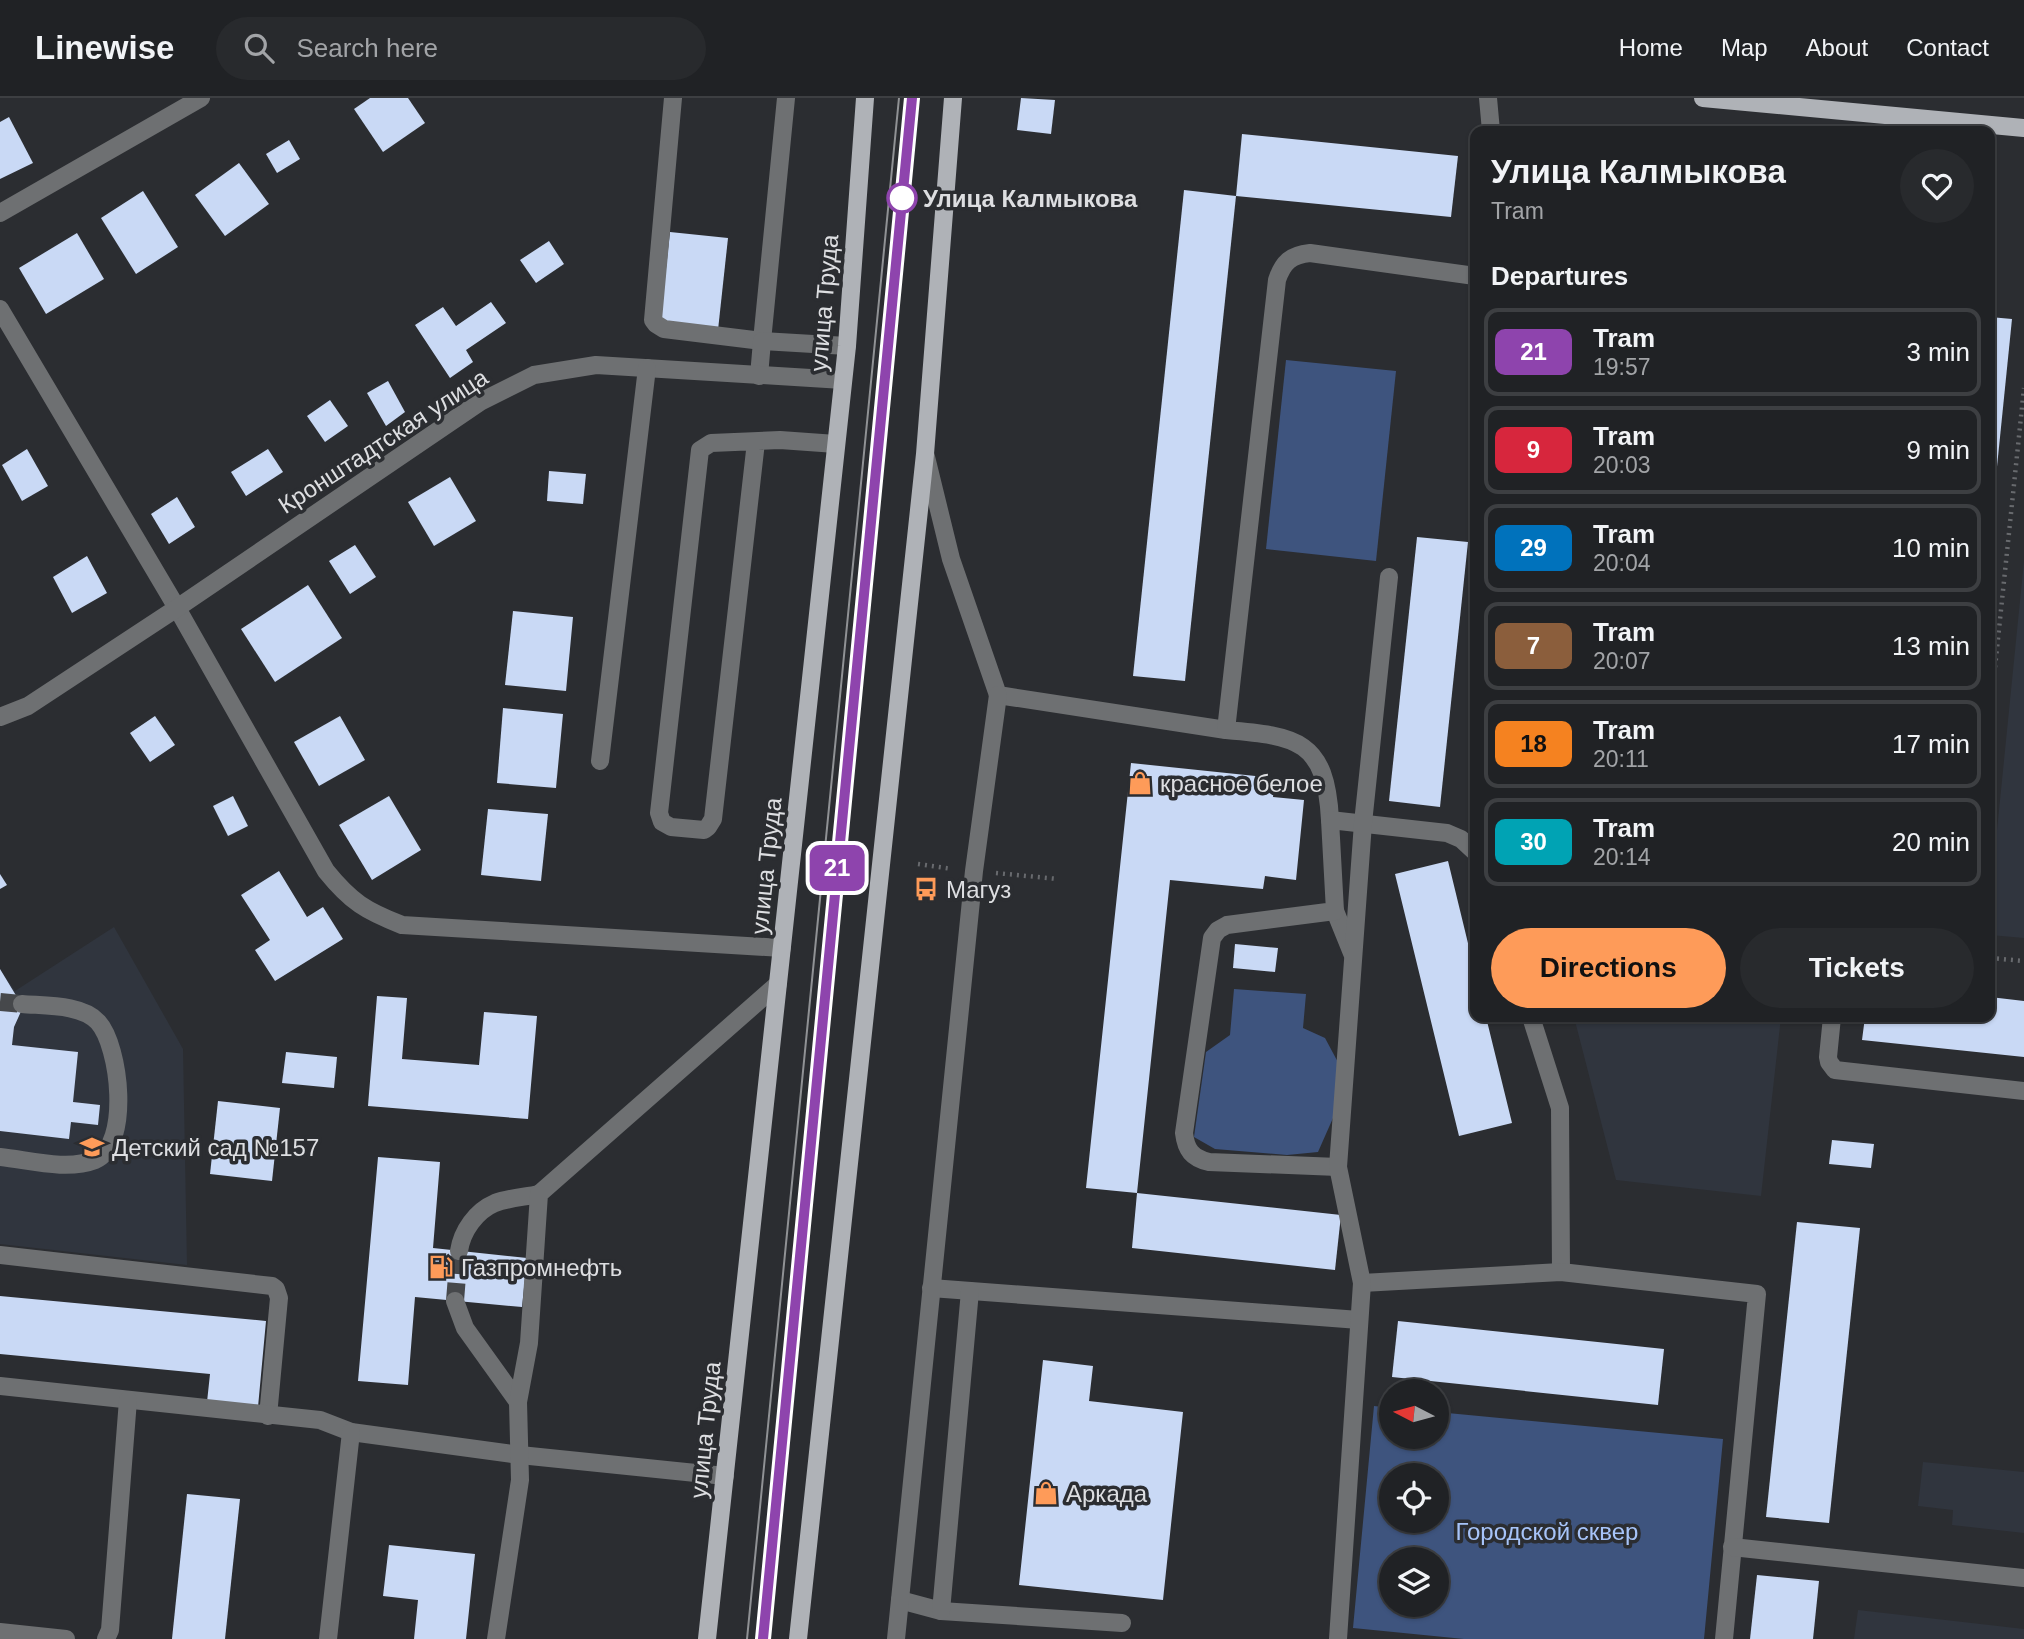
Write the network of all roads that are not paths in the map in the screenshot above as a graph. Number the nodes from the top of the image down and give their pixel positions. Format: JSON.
{"nodes":[{"id":1,"x":201,"y":98,"type":"edge"},
{"id":2,"x":673,"y":98,"type":"edge"},
{"id":3,"x":786,"y":98,"type":"edge"},
{"id":4,"x":865,"y":98,"type":"edge"},
{"id":5,"x":953,"y":98,"type":"edge"},
{"id":6,"x":1488,"y":98,"type":"edge"},
{"id":7,"x":1703,"y":98,"type":"edge"},
{"id":8,"x":1490,"y":126,"type":"edge"},
{"id":9,"x":2024,"y":128,"type":"edge"},
{"id":10,"x":0,"y":213,"type":"edge"},
{"id":11,"x":1470,"y":275,"type":"edge"},
{"id":12,"x":0,"y":309,"type":"edge"},
{"id":13,"x":762,"y":341,"type":"junction"},
{"id":14,"x":846,"y":346,"type":"junction"},
{"id":15,"x":647,"y":368,"type":"junction"},
{"id":16,"x":759,"y":376,"type":"junction"},
{"id":17,"x":843,"y":380,"type":"junction"},
{"id":18,"x":756,"y":442,"type":"junction"},
{"id":19,"x":836,"y":444,"type":"junction"},
{"id":20,"x":925,"y":454,"type":"junction"},
{"id":21,"x":1389,"y":577,"type":"dead end"},
{"id":22,"x":177,"y":608,"type":"junction"},
{"id":23,"x":998,"y":695,"type":"junction"},
{"id":24,"x":0,"y":717,"type":"edge"},
{"id":25,"x":1226,"y":730,"type":"junction"},
{"id":26,"x":600,"y":761,"type":"dead end"},
{"id":27,"x":1330,"y":820,"type":"junction"},
{"id":28,"x":1363,"y":823,"type":"junction"},
{"id":29,"x":1470,"y":847,"type":"edge"},
{"id":30,"x":1335,"y":911,"type":"junction"},
{"id":31,"x":782,"y":948,"type":"junction"},
{"id":32,"x":1354,"y":956,"type":"junction"},
{"id":33,"x":778,"y":984,"type":"junction"},
{"id":34,"x":22,"y":1004,"type":"tunnel mouth"},
{"id":35,"x":1533,"y":1022,"type":"edge"},
{"id":36,"x":1832,"y":1022,"type":"edge"},
{"id":37,"x":2024,"y":1091,"type":"edge"},
{"id":38,"x":0,"y":1157,"type":"edge"},
{"id":39,"x":1338,"y":1167,"type":"junction"},
{"id":40,"x":539,"y":1194,"type":"junction"},
{"id":41,"x":459,"y":1251,"type":"tunnel mouth"},
{"id":42,"x":0,"y":1255,"type":"edge"},
{"id":43,"x":1561,"y":1272,"type":"junction"},
{"id":44,"x":1362,"y":1283,"type":"junction"},
{"id":45,"x":931,"y":1288,"type":"junction"},
{"id":46,"x":970,"y":1291,"type":"junction"},
{"id":47,"x":455,"y":1301,"type":"tunnel mouth"},
{"id":48,"x":1359,"y":1320,"type":"junction"},
{"id":49,"x":0,"y":1386,"type":"edge"},
{"id":50,"x":128,"y":1399,"type":"junction"},
{"id":51,"x":518,"y":1402,"type":"junction"},
{"id":52,"x":268,"y":1416,"type":"junction"},
{"id":53,"x":351,"y":1432,"type":"junction"},
{"id":54,"x":520,"y":1455,"type":"junction"},
{"id":55,"x":725,"y":1476,"type":"junction"},
{"id":56,"x":1732,"y":1547,"type":"junction"},
{"id":57,"x":2024,"y":1578,"type":"edge"},
{"id":58,"x":900,"y":1600,"type":"junction"},
{"id":59,"x":941,"y":1611,"type":"junction"},
{"id":60,"x":1122,"y":1623,"type":"dead end"},
{"id":61,"x":0,"y":1632,"type":"edge"},
{"id":62,"x":66,"y":1639,"type":"edge"},
{"id":63,"x":106,"y":1639,"type":"edge"},
{"id":64,"x":328,"y":1639,"type":"edge"},
{"id":65,"x":496,"y":1639,"type":"edge"},
{"id":66,"x":707,"y":1639,"type":"edge"},
{"id":67,"x":798,"y":1639,"type":"edge"},
{"id":68,"x":896,"y":1639,"type":"edge"},
{"id":69,"x":1338,"y":1639,"type":"edge"},
{"id":70,"x":1724,"y":1639,"type":"edge"}],
"edges":[{"from":1,"to":10,"type":"street"},
{"from":2,"to":13,"type":"street"},
{"from":3,"to":13,"type":"street"},
{"from":4,"to":14,"type":"main road","name":"улица Труда"},
{"from":5,"to":20,"type":"main road"},
{"from":6,"to":8,"type":"street"},
{"from":7,"to":9,"type":"main road"},
{"from":11,"to":25,"type":"street"},
{"from":12,"to":22,"type":"street"},
{"from":13,"to":14,"type":"street"},
{"from":13,"to":16,"type":"street"},
{"from":14,"to":17,"type":"main road","name":"улица Труда"},
{"from":15,"to":16,"type":"street","name":"Кронштадтская улица"},
{"from":15,"to":22,"type":"street","name":"Кронштадтская улица"},
{"from":15,"to":26,"type":"street"},
{"from":16,"to":17,"type":"street","name":"Кронштадтская улица"},
{"from":17,"to":19,"type":"main road","name":"улица Труда"},
{"from":18,"to":18,"type":"street"},
{"from":18,"to":19,"type":"street"},
{"from":19,"to":31,"type":"main road","name":"улица Труда"},
{"from":20,"to":23,"type":"street"},
{"from":20,"to":67,"type":"main road"},
{"from":21,"to":28,"type":"street"},
{"from":22,"to":24,"type":"street","name":"Кронштадтская улица"},
{"from":22,"to":31,"type":"street"},
{"from":23,"to":25,"type":"street"},
{"from":23,"to":45,"type":"street"},
{"from":25,"to":27,"type":"street"},
{"from":27,"to":28,"type":"street"},
{"from":27,"to":30,"type":"street"},
{"from":28,"to":29,"type":"street"},
{"from":28,"to":32,"type":"street"},
{"from":30,"to":32,"type":"street"},
{"from":30,"to":39,"type":"street"},
{"from":31,"to":33,"type":"main road","name":"улица Труда"},
{"from":32,"to":39,"type":"street"},
{"from":33,"to":40,"type":"street"},
{"from":33,"to":55,"type":"main road","name":"улица Труда"},
{"from":34,"to":38,"type":"street"},
{"from":35,"to":43,"type":"street"},
{"from":36,"to":37,"type":"street"},
{"from":39,"to":44,"type":"street"},
{"from":40,"to":41,"type":"street"},
{"from":40,"to":51,"type":"street"},
{"from":42,"to":52,"type":"street"},
{"from":43,"to":44,"type":"street"},
{"from":43,"to":56,"type":"street"},
{"from":44,"to":48,"type":"street"},
{"from":45,"to":46,"type":"street"},
{"from":45,"to":58,"type":"street"},
{"from":46,"to":48,"type":"street"},
{"from":46,"to":59,"type":"street"},
{"from":47,"to":51,"type":"street"},
{"from":48,"to":69,"type":"street"},
{"from":49,"to":50,"type":"street"},
{"from":50,"to":52,"type":"street"},
{"from":50,"to":63,"type":"street"},
{"from":51,"to":54,"type":"street"},
{"from":52,"to":53,"type":"street"},
{"from":53,"to":54,"type":"street"},
{"from":53,"to":64,"type":"street"},
{"from":54,"to":55,"type":"street"},
{"from":54,"to":65,"type":"street"},
{"from":55,"to":66,"type":"main road","name":"улица Труда"},
{"from":56,"to":57,"type":"street"},
{"from":56,"to":70,"type":"street"},
{"from":58,"to":59,"type":"street"},
{"from":58,"to":68,"type":"street"},
{"from":59,"to":60,"type":"street"},
{"from":61,"to":62,"type":"street"}]}
